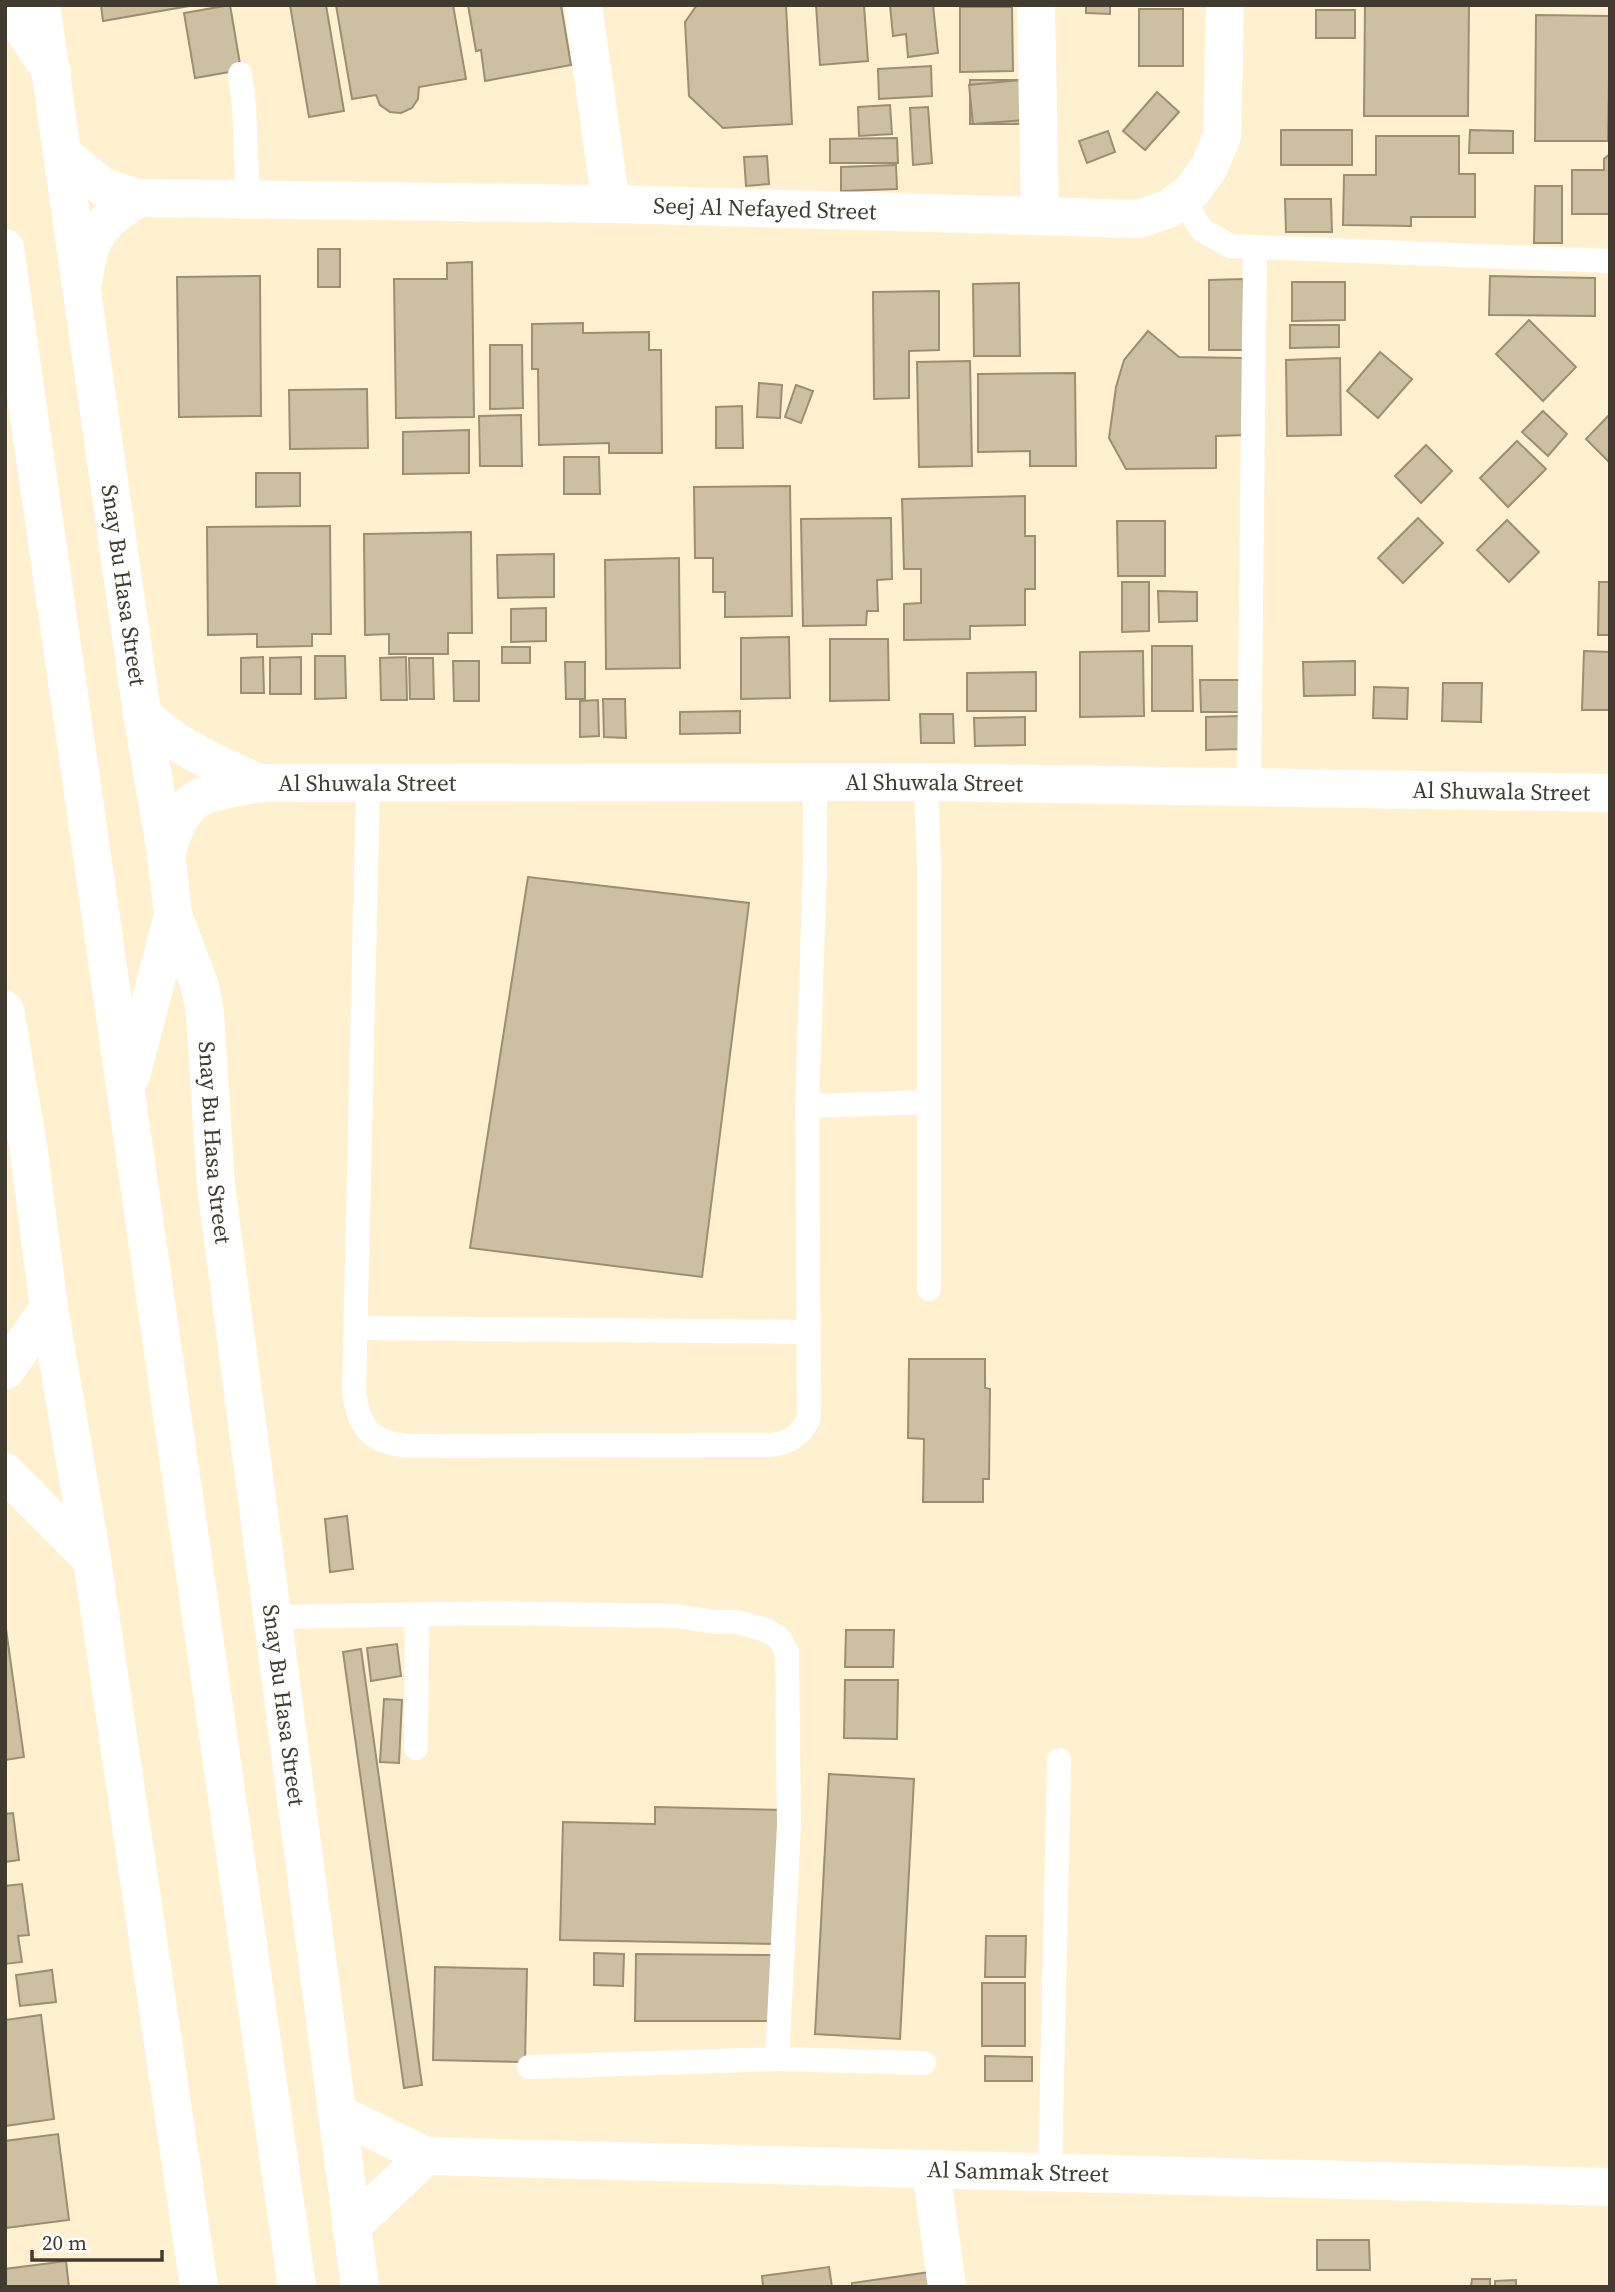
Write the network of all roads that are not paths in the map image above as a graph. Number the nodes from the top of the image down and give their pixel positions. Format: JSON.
{"nodes":[{"id":1,"x":7,"y":5,"type":"edge"},
{"id":2,"x":41,"y":5,"type":"edge"},
{"id":3,"x":583,"y":5,"type":"edge"},
{"id":4,"x":1036,"y":5,"type":"edge"},
{"id":5,"x":1225,"y":5,"type":"edge"},
{"id":6,"x":52,"y":72,"type":"junction"},
{"id":7,"x":240,"y":74,"type":"dead end"},
{"id":8,"x":63,"y":154,"type":"junction"},
{"id":9,"x":137,"y":198,"type":"junction"},
{"id":10,"x":1182,"y":199,"type":"junction"},
{"id":11,"x":248,"y":200,"type":"junction"},
{"id":12,"x":611,"y":204,"type":"junction"},
{"id":13,"x":1040,"y":215,"type":"junction"},
{"id":14,"x":5,"y":248,"type":"edge"},
{"id":15,"x":1255,"y":248,"type":"junction"},
{"id":16,"x":1610,"y":261,"type":"edge"},
{"id":17,"x":83,"y":294,"type":"junction"},
{"id":18,"x":142,"y":713,"type":"junction"},
{"id":19,"x":368,"y":782,"type":"junction"},
{"id":20,"x":815,"y":782,"type":"junction"},
{"id":21,"x":926,"y":782,"type":"junction"},
{"id":22,"x":259,"y":783,"type":"junction"},
{"id":23,"x":1249,"y":787,"type":"junction"},
{"id":24,"x":1610,"y":793,"type":"edge"},
{"id":25,"x":166,"y":853,"type":"junction"},
{"id":26,"x":173,"y":915,"type":"junction"},
{"id":27,"x":5,"y":1010,"type":"edge"},
{"id":28,"x":127,"y":1092,"type":"junction"},
{"id":29,"x":928,"y":1102,"type":"junction"},
{"id":30,"x":807,"y":1106,"type":"junction"},
{"id":31,"x":929,"y":1289,"type":"dead end"},
{"id":32,"x":50,"y":1308,"type":"junction"},
{"id":33,"x":356,"y":1328,"type":"junction"},
{"id":34,"x":808,"y":1332,"type":"junction"},
{"id":35,"x":5,"y":1371,"type":"edge"},
{"id":36,"x":5,"y":1472,"type":"edge"},
{"id":37,"x":92,"y":1560,"type":"junction"},
{"id":38,"x":416,"y":1615,"type":"junction"},
{"id":39,"x":272,"y":1617,"type":"junction"},
{"id":40,"x":416,"y":1748,"type":"dead end"},
{"id":41,"x":1059,"y":1760,"type":"dead end"},
{"id":42,"x":777,"y":2059,"type":"junction"},
{"id":43,"x":924,"y":2063,"type":"dead end"},
{"id":44,"x":529,"y":2067,"type":"dead end"},
{"id":45,"x":337,"y":2113,"type":"junction"},
{"id":46,"x":426,"y":2156,"type":"junction"},
{"id":47,"x":931,"y":2169,"type":"junction"},
{"id":48,"x":1050,"y":2172,"type":"junction"},
{"id":49,"x":1610,"y":2187,"type":"edge"},
{"id":50,"x":351,"y":2227,"type":"junction"},
{"id":51,"x":199,"y":2287,"type":"edge"},
{"id":52,"x":297,"y":2287,"type":"edge"},
{"id":53,"x":360,"y":2287,"type":"edge"},
{"id":54,"x":947,"y":2287,"type":"edge"}],
"edges":[{"from":1,"to":6,"type":"street"},
{"from":2,"to":6,"type":"street","name":"Snay Bu Hasa Street"},
{"from":3,"to":12,"type":"street"},
{"from":4,"to":13,"type":"street"},
{"from":5,"to":10,"type":"street","name":"Seej Al Nefayed Street"},
{"from":6,"to":8,"type":"street","name":"Snay Bu Hasa Street"},
{"from":7,"to":11,"type":"lane"},
{"from":8,"to":9,"type":"street","name":"Seej Al Nefayed Street"},
{"from":8,"to":17,"type":"street","name":"Snay Bu Hasa Street"},
{"from":9,"to":11,"type":"street","name":"Seej Al Nefayed Street"},
{"from":9,"to":17,"type":"street"},
{"from":10,"to":13,"type":"street","name":"Seej Al Nefayed Street"},
{"from":10,"to":15,"type":"lane"},
{"from":11,"to":12,"type":"street","name":"Seej Al Nefayed Street"},
{"from":12,"to":13,"type":"street","name":"Seej Al Nefayed Street"},
{"from":14,"to":28,"type":"street"},
{"from":15,"to":16,"type":"lane"},
{"from":15,"to":23,"type":"lane"},
{"from":17,"to":18,"type":"street","name":"Snay Bu Hasa Street"},
{"from":18,"to":22,"type":"street","name":"Al Shuwala Street"},
{"from":18,"to":25,"type":"street","name":"Snay Bu Hasa Street"},
{"from":19,"to":20,"type":"street","name":"Al Shuwala Street"},
{"from":19,"to":22,"type":"street","name":"Al Shuwala Street"},
{"from":19,"to":33,"type":"lane"},
{"from":20,"to":21,"type":"street","name":"Al Shuwala Street"},
{"from":20,"to":30,"type":"lane"},
{"from":21,"to":23,"type":"street","name":"Al Shuwala Street"},
{"from":21,"to":29,"type":"lane"},
{"from":22,"to":25,"type":"street","name":"Al Shuwala Street"},
{"from":23,"to":24,"type":"street","name":"Al Shuwala Street"},
{"from":25,"to":26,"type":"street","name":"Snay Bu Hasa Street"},
{"from":26,"to":28,"type":"street"},
{"from":26,"to":39,"type":"street","name":"Snay Bu Hasa Street"},
{"from":27,"to":32,"type":"street"},
{"from":28,"to":52,"type":"street"},
{"from":29,"to":30,"type":"lane"},
{"from":29,"to":31,"type":"lane"},
{"from":30,"to":34,"type":"lane"},
{"from":32,"to":35,"type":"street"},
{"from":32,"to":37,"type":"street"},
{"from":33,"to":34,"type":"lane"},
{"from":33,"to":34,"type":"lane"},
{"from":36,"to":37,"type":"street"},
{"from":37,"to":51,"type":"street"},
{"from":38,"to":39,"type":"lane"},
{"from":38,"to":40,"type":"lane"},
{"from":38,"to":42,"type":"lane"},
{"from":39,"to":45,"type":"street","name":"Snay Bu Hasa Street"},
{"from":41,"to":48,"type":"lane"},
{"from":42,"to":43,"type":"lane"},
{"from":42,"to":44,"type":"lane"},
{"from":45,"to":46,"type":"street","name":"Al Sammak Street"},
{"from":45,"to":50,"type":"street","name":"Snay Bu Hasa Street"},
{"from":46,"to":47,"type":"street","name":"Al Sammak Street"},
{"from":46,"to":50,"type":"street"},
{"from":47,"to":48,"type":"street","name":"Al Sammak Street"},
{"from":47,"to":54,"type":"street"},
{"from":48,"to":49,"type":"street","name":"Al Sammak Street"},
{"from":50,"to":53,"type":"street","name":"Snay Bu Hasa Street"}]}
